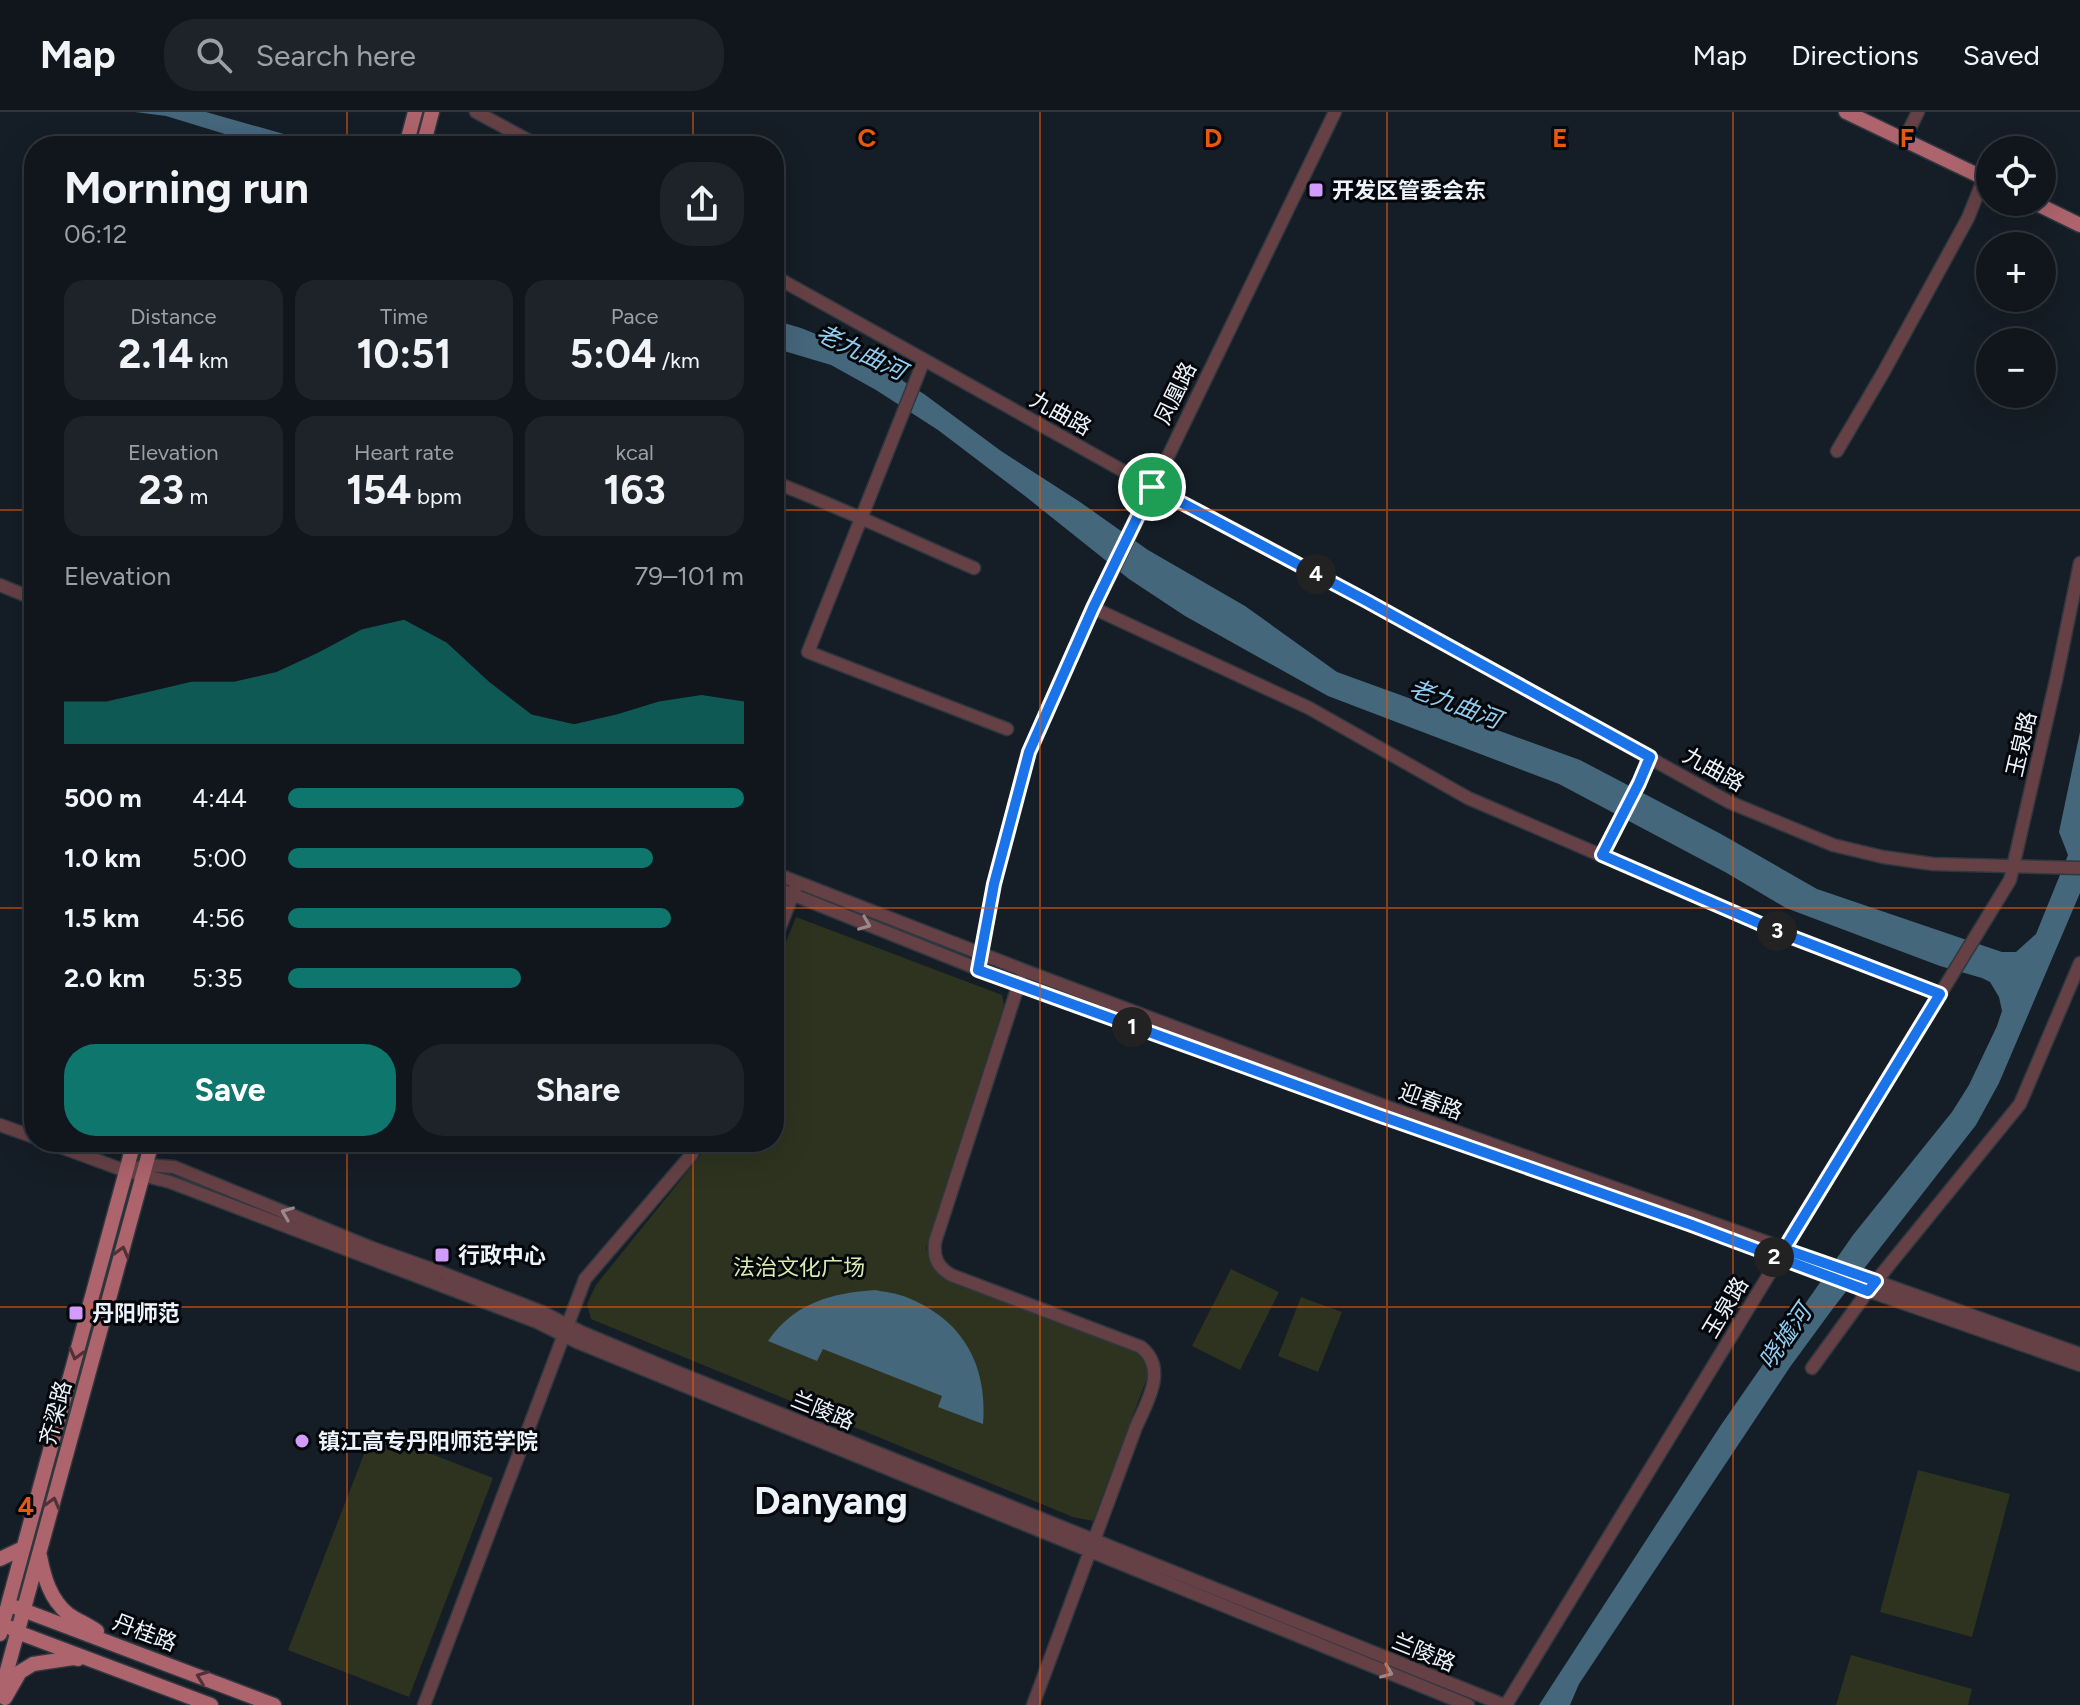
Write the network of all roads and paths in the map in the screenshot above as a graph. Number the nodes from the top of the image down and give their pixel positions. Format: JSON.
{"nodes":[{"id":1,"x":415,"y":112,"type":"edge"},
{"id":2,"x":432,"y":112,"type":"edge"},
{"id":3,"x":476,"y":112,"type":"edge"},
{"id":4,"x":1335,"y":112,"type":"edge"},
{"id":5,"x":1846,"y":112,"type":"edge"},
{"id":6,"x":1918,"y":112,"type":"edge"},
{"id":7,"x":409,"y":136,"type":"edge"},
{"id":8,"x":426,"y":136,"type":"edge"},
{"id":9,"x":520,"y":136,"type":"edge"},
{"id":10,"x":1904,"y":140,"type":"junction"},
{"id":11,"x":1976,"y":175,"type":"edge"},
{"id":12,"x":1976,"y":202,"type":"edge"},
{"id":13,"x":2056,"y":213,"type":"edge"},
{"id":14,"x":2080,"y":225,"type":"edge"},
{"id":15,"x":784,"y":282,"type":"edge"},
{"id":16,"x":924,"y":360,"type":"junction"},
{"id":17,"x":1837,"y":451,"type":"dead end"},
{"id":18,"x":784,"y":486,"type":"edge"},
{"id":19,"x":1152,"y":487,"type":"junction"},
{"id":20,"x":860,"y":519,"type":"junction"},
{"id":21,"x":974,"y":568,"type":"dead end"},
{"id":22,"x":2079,"y":568,"type":"edge"},
{"id":23,"x":0,"y":585,"type":"edge"},
{"id":24,"x":24,"y":595,"type":"edge"},
{"id":25,"x":1093,"y":608,"type":"junction"},
{"id":26,"x":1007,"y":729,"type":"dead end"},
{"id":27,"x":1650,"y":757,"type":"junction"},
{"id":28,"x":1602,"y":855,"type":"junction"},
{"id":29,"x":2014,"y":866,"type":"junction"},
{"id":30,"x":2080,"y":868,"type":"edge"},
{"id":31,"x":784,"y":880,"type":"edge"},
{"id":32,"x":784,"y":887,"type":"edge"},
{"id":33,"x":795,"y":888,"type":"junction"},
{"id":34,"x":784,"y":916,"type":"edge"},
{"id":35,"x":981,"y":953,"type":"junction"},
{"id":36,"x":2080,"y":963,"type":"edge"},
{"id":37,"x":978,"y":970,"type":"junction"},
{"id":38,"x":1023,"y":970,"type":"junction"},
{"id":39,"x":1018,"y":985,"type":"junction"},
{"id":40,"x":1940,"y":994,"type":"junction"},
{"id":41,"x":0,"y":1125,"type":"edge"},
{"id":42,"x":24,"y":1133,"type":"edge"},
{"id":43,"x":74,"y":1152,"type":"edge"},
{"id":44,"x":131,"y":1152,"type":"edge"},
{"id":45,"x":149,"y":1152,"type":"edge"},
{"id":46,"x":693,"y":1152,"type":"edge"},
{"id":47,"x":144,"y":1170,"type":"junction"},
{"id":48,"x":126,"y":1171,"type":"junction"},
{"id":49,"x":1781,"y":1254,"type":"junction"},
{"id":50,"x":1866,"y":1284,"type":"junction"},
{"id":51,"x":566,"y":1330,"type":"junction"},
{"id":52,"x":2080,"y":1354,"type":"edge"},
{"id":53,"x":2080,"y":1365,"type":"edge"},
{"id":54,"x":1812,"y":1368,"type":"dead end"},
{"id":55,"x":1093,"y":1546,"type":"junction"},
{"id":56,"x":23,"y":1548,"type":"junction"},
{"id":57,"x":39,"y":1555,"type":"junction"},
{"id":58,"x":0,"y":1559,"type":"edge"},
{"id":59,"x":4,"y":1603,"type":"edge"},
{"id":60,"x":24,"y":1610,"type":"junction"},
{"id":61,"x":1,"y":1626,"type":"edge"},
{"id":62,"x":17,"y":1632,"type":"junction"},
{"id":63,"x":121,"y":1646,"type":"junction"},
{"id":64,"x":105,"y":1665,"type":"junction"},
{"id":65,"x":0,"y":1696,"type":"edge"},
{"id":66,"x":0,"y":1705,"type":"edge"},
{"id":67,"x":211,"y":1705,"type":"edge"},
{"id":68,"x":274,"y":1705,"type":"edge"},
{"id":69,"x":424,"y":1705,"type":"edge"},
{"id":70,"x":1033,"y":1705,"type":"edge"},
{"id":71,"x":1468,"y":1705,"type":"edge"},
{"id":72,"x":1505,"y":1705,"type":"edge"}],
"edges":[{"from":1,"to":7,"type":"main road"},
{"from":2,"to":8,"type":"main road"},
{"from":3,"to":9,"type":"street"},
{"from":4,"to":19,"type":"street","name":"凤凰路"},
{"from":5,"to":10,"type":"main road"},
{"from":6,"to":10,"type":"street"},
{"from":10,"to":11,"type":"main road"},
{"from":12,"to":17,"type":"street"},
{"from":13,"to":14,"type":"main road"},
{"from":15,"to":16,"type":"street","name":"九曲路"},
{"from":16,"to":19,"type":"street","name":"九曲路"},
{"from":16,"to":20,"type":"street"},
{"from":18,"to":20,"type":"street"},
{"from":19,"to":25,"type":"street","name":"凤凰路"},
{"from":19,"to":27,"type":"street","name":"九曲路"},
{"from":20,"to":21,"type":"street"},
{"from":20,"to":26,"type":"street"},
{"from":22,"to":29,"type":"street","name":"玉泉路"},
{"from":23,"to":24,"type":"street"},
{"from":25,"to":28,"type":"street"},
{"from":25,"to":35,"type":"street","name":"凤凰路"},
{"from":27,"to":28,"type":"street"},
{"from":27,"to":29,"type":"street","name":"九曲路"},
{"from":28,"to":40,"type":"street"},
{"from":29,"to":30,"type":"street","name":"九曲路"},
{"from":29,"to":40,"type":"street","name":"玉泉路"},
{"from":31,"to":33,"type":"street","name":"迎春路"},
{"from":32,"to":33,"type":"street","name":"迎春路"},
{"from":33,"to":34,"type":"street"},
{"from":33,"to":35,"type":"street","name":"迎春路"},
{"from":33,"to":37,"type":"street","name":"迎春路","one_way":true},
{"from":35,"to":37,"type":"street","name":"凤凰路"},
{"from":35,"to":38,"type":"street","name":"迎春路"},
{"from":36,"to":50,"type":"street"},
{"from":37,"to":39,"type":"street","name":"迎春路"},
{"from":38,"to":39,"type":"street"},
{"from":38,"to":49,"type":"street","name":"迎春路"},
{"from":39,"to":49,"type":"street","name":"迎春路"},
{"from":39,"to":55,"type":"street"},
{"from":40,"to":49,"type":"street","name":"玉泉路"},
{"from":41,"to":42,"type":"street"},
{"from":43,"to":48,"type":"street","name":"兰陵路"},
{"from":44,"to":48,"type":"main road","name":"齐梁路"},
{"from":45,"to":47,"type":"main road","name":"齐梁路"},
{"from":46,"to":51,"type":"street"},
{"from":47,"to":48,"type":"street","name":"兰陵路"},
{"from":47,"to":51,"type":"street","name":"兰陵路"},
{"from":57,"to":47,"type":"main road","name":"齐梁路","one_way":true},
{"from":48,"to":56,"type":"main road","name":"齐梁路","one_way":true},
{"from":49,"to":50,"type":"street","name":"迎春路"},
{"from":49,"to":72,"type":"street","name":"玉泉路"},
{"from":50,"to":52,"type":"street","name":"迎春路"},
{"from":50,"to":53,"type":"street","name":"迎春路"},
{"from":50,"to":54,"type":"street"},
{"from":51,"to":55,"type":"street","name":"兰陵路"},
{"from":51,"to":69,"type":"street"},
{"from":55,"to":70,"type":"street"},
{"from":55,"to":71,"type":"street","name":"兰陵路","one_way":true},
{"from":55,"to":72,"type":"street","name":"兰陵路"},
{"from":56,"to":58,"type":"main road"},
{"from":56,"to":59,"type":"main road","name":"齐梁路"},
{"from":57,"to":60,"type":"main road","name":"齐梁路"},
{"from":57,"to":63,"type":"main road"},
{"from":59,"to":60,"type":"main road","name":"丹桂路"},
{"from":59,"to":61,"type":"main road","name":"齐梁路"},
{"from":60,"to":62,"type":"main road","name":"齐梁路"},
{"from":60,"to":63,"type":"main road","name":"丹桂路"},
{"from":61,"to":62,"type":"main road","name":"丹桂路"},
{"from":62,"to":64,"type":"main road","name":"丹桂路"},
{"from":62,"to":65,"type":"main road","name":"齐梁路"},
{"from":68,"to":63,"type":"main road","name":"丹桂路","one_way":true},
{"from":64,"to":66,"type":"main road"},
{"from":64,"to":67,"type":"main road","name":"丹桂路"}]}
